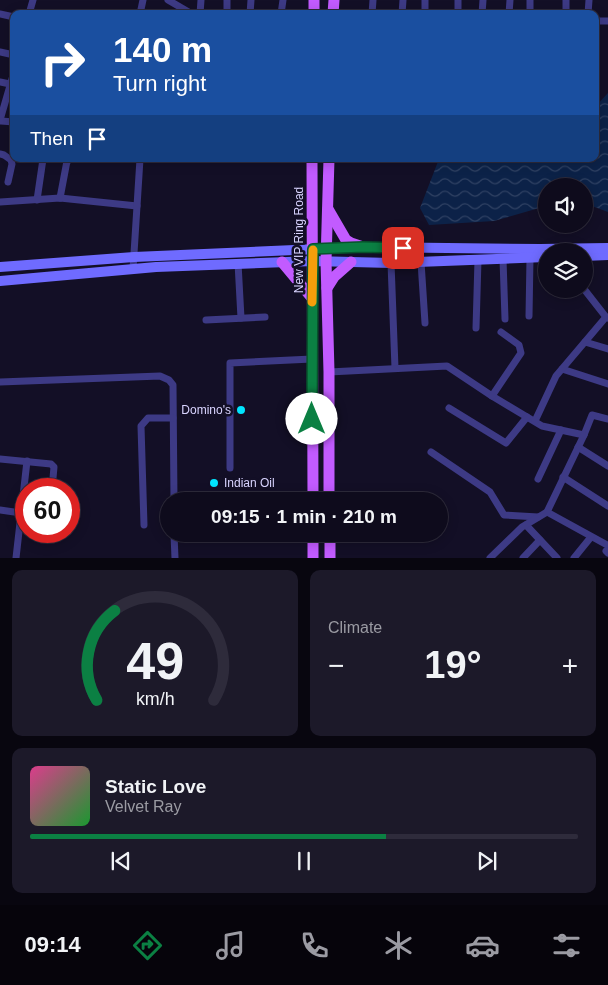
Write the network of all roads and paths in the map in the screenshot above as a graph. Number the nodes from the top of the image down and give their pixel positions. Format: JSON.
{"nodes":[{"id":1,"x":171,"y":1,"type":"edge"},
{"id":2,"x":186,"y":10,"type":"edge"},
{"id":3,"x":0,"y":82,"type":"edge"},
{"id":4,"x":10,"y":84,"type":"joint"},
{"id":5,"x":0,"y":120,"type":"edge"},
{"id":6,"x":12,"y":162,"type":"edge"},
{"id":7,"x":43,"y":162,"type":"edge"},
{"id":8,"x":67,"y":162,"type":"edge"},
{"id":9,"x":140,"y":162,"type":"edge"},
{"id":10,"x":312,"y":162,"type":"edge"},
{"id":11,"x":328,"y":162,"type":"edge"},
{"id":12,"x":8,"y":182,"type":"dead end"},
{"id":13,"x":60,"y":198,"type":"junction"},
{"id":14,"x":37,"y":200,"type":"junction"},
{"id":15,"x":0,"y":202,"type":"edge"},
{"id":16,"x":136,"y":206,"type":"junction"},
{"id":17,"x":327,"y":208,"type":"junction"},
{"id":18,"x":363,"y":247,"type":"junction"},
{"id":19,"x":608,"y":248,"type":"edge"},
{"id":20,"x":593,"y":249,"type":"edge"},
{"id":21,"x":538,"y":253,"type":"edge"},
{"id":22,"x":313,"y":255,"type":"junction"},
{"id":23,"x":326,"y":255,"type":"junction"},
{"id":24,"x":538,"y":255,"type":"edge"},
{"id":25,"x":608,"y":255,"type":"edge"},
{"id":26,"x":593,"y":256,"type":"edge"},
{"id":27,"x":134,"y":257,"type":"junction"},
{"id":28,"x":530,"y":258,"type":"junction"},
{"id":29,"x":503,"y":259,"type":"junction"},
{"id":30,"x":478,"y":260,"type":"junction"},
{"id":31,"x":282,"y":262,"type":"junction"},
{"id":32,"x":351,"y":262,"type":"junction"},
{"id":33,"x":420,"y":262,"type":"junction"},
{"id":34,"x":238,"y":263,"type":"junction"},
{"id":35,"x":391,"y":263,"type":"junction"},
{"id":36,"x":0,"y":267,"type":"edge"},
{"id":37,"x":133,"y":269,"type":"junction"},
{"id":38,"x":0,"y":281,"type":"edge"},
{"id":39,"x":327,"y":288,"type":"junction"},
{"id":40,"x":312,"y":298,"type":"junction"},
{"id":41,"x":592,"y":298,"type":"edge"},
{"id":42,"x":265,"y":316,"type":"dead end"},
{"id":43,"x":529,"y":316,"type":"dead end"},
{"id":44,"x":241,"y":318,"type":"junction"},
{"id":45,"x":607,"y":318,"type":"edge"},
{"id":46,"x":505,"y":319,"type":"dead end"},
{"id":47,"x":206,"y":320,"type":"dead end"},
{"id":48,"x":425,"y":323,"type":"dead end"},
{"id":49,"x":476,"y":328,"type":"dead end"},
{"id":50,"x":501,"y":332,"type":"dead end"},
{"id":51,"x":586,"y":342,"type":"junction"},
{"id":52,"x":608,"y":349,"type":"edge"},
{"id":53,"x":312,"y":359,"type":"junction"},
{"id":54,"x":395,"y":368,"type":"junction"},
{"id":55,"x":562,"y":369,"type":"junction"},
{"id":56,"x":329,"y":372,"type":"junction"},
{"id":57,"x":0,"y":382,"type":"edge"},
{"id":58,"x":608,"y":384,"type":"edge"},
{"id":59,"x":492,"y":396,"type":"junction"},
{"id":60,"x":450,"y":408,"type":"dead end"},
{"id":61,"x":527,"y":417,"type":"junction"},
{"id":62,"x":173,"y":418,"type":"junction"},
{"id":63,"x":329,"y":418,"type":"junction"},
{"id":64,"x":312,"y":419,"type":"junction"},
{"id":65,"x":608,"y":419,"type":"edge"},
{"id":66,"x":534,"y":421,"type":"junction"},
{"id":67,"x":561,"y":430,"type":"junction"},
{"id":68,"x":584,"y":435,"type":"junction"},
{"id":69,"x":578,"y":447,"type":"junction"},
{"id":70,"x":431,"y":452,"type":"dead end"},
{"id":71,"x":0,"y":459,"type":"edge"},
{"id":72,"x":27,"y":461,"type":"junction"},
{"id":73,"x":608,"y":466,"type":"edge"},
{"id":74,"x":230,"y":468,"type":"dead end"},
{"id":75,"x":564,"y":477,"type":"junction"},
{"id":76,"x":25,"y":478,"type":"edge"},
{"id":77,"x":53,"y":478,"type":"edge"},
{"id":78,"x":538,"y":479,"type":"dead end"},
{"id":79,"x":174,"y":492,"type":"edge"},
{"id":80,"x":312,"y":492,"type":"edge"},
{"id":81,"x":329,"y":492,"type":"edge"},
{"id":82,"x":608,"y":506,"type":"edge"},
{"id":83,"x":0,"y":510,"type":"edge"},
{"id":84,"x":15,"y":512,"type":"edge"},
{"id":85,"x":547,"y":512,"type":"junction"},
{"id":86,"x":538,"y":517,"type":"junction"},
{"id":87,"x":144,"y":525,"type":"dead end"},
{"id":88,"x":526,"y":525,"type":"junction"},
{"id":89,"x":591,"y":537,"type":"junction"},
{"id":90,"x":540,"y":540,"type":"junction"},
{"id":91,"x":174,"y":542,"type":"edge"},
{"id":92,"x":313,"y":542,"type":"edge"},
{"id":93,"x":330,"y":542,"type":"edge"},
{"id":94,"x":18,"y":543,"type":"edge"},
{"id":95,"x":607,"y":550,"type":"edge"},
{"id":96,"x":16,"y":558,"type":"edge"},
{"id":97,"x":175,"y":558,"type":"edge"},
{"id":98,"x":313,"y":558,"type":"edge"},
{"id":99,"x":330,"y":558,"type":"edge"},
{"id":100,"x":490,"y":558,"type":"edge"},
{"id":101,"x":523,"y":558,"type":"edge"},
{"id":102,"x":558,"y":558,"type":"edge"},
{"id":103,"x":574,"y":558,"type":"edge"}],
"edges":[{"from":1,"to":2,"type":"street"},
{"from":3,"to":4,"type":"street"},
{"from":4,"to":5,"type":"street"},
{"from":6,"to":12,"type":"street"},
{"from":7,"to":14,"type":"street"},
{"from":8,"to":13,"type":"street"},
{"from":9,"to":16,"type":"street"},
{"from":10,"to":22,"type":"main road","name":"New VIP Ring Road"},
{"from":11,"to":17,"type":"main road"},
{"from":13,"to":14,"type":"street"},
{"from":13,"to":16,"type":"street"},
{"from":14,"to":15,"type":"street"},
{"from":16,"to":27,"type":"street"},
{"from":17,"to":18,"type":"main road"},
{"from":17,"to":23,"type":"main road"},
{"from":18,"to":21,"type":"street"},
{"from":18,"to":23,"type":"street"},
{"from":19,"to":20,"type":"street"},
{"from":22,"to":23,"type":"street"},
{"from":22,"to":27,"type":"street"},
{"from":22,"to":31,"type":"street"},
{"from":22,"to":40,"type":"main road","name":"New VIP Ring Road"},
{"from":23,"to":32,"type":"street"},
{"from":23,"to":39,"type":"main road"},
{"from":24,"to":28,"type":"street"},
{"from":25,"to":26,"type":"street"},
{"from":27,"to":36,"type":"street"},
{"from":27,"to":37,"type":"street"},
{"from":28,"to":29,"type":"street"},
{"from":28,"to":43,"type":"street"},
{"from":29,"to":30,"type":"street"},
{"from":29,"to":46,"type":"street"},
{"from":30,"to":33,"type":"street"},
{"from":30,"to":49,"type":"street"},
{"from":31,"to":34,"type":"street"},
{"from":31,"to":40,"type":"main road"},
{"from":32,"to":35,"type":"street"},
{"from":32,"to":39,"type":"main road"},
{"from":33,"to":35,"type":"street"},
{"from":33,"to":48,"type":"street"},
{"from":34,"to":37,"type":"street"},
{"from":34,"to":44,"type":"street"},
{"from":35,"to":54,"type":"street"},
{"from":37,"to":38,"type":"street"},
{"from":39,"to":56,"type":"main road"},
{"from":40,"to":53,"type":"main road","name":"New VIP Ring Road"},
{"from":41,"to":45,"type":"street"},
{"from":42,"to":44,"type":"street"},
{"from":44,"to":47,"type":"street"},
{"from":45,"to":51,"type":"street"},
{"from":50,"to":59,"type":"street"},
{"from":51,"to":52,"type":"street"},
{"from":51,"to":55,"type":"street"},
{"from":53,"to":64,"type":"main road","name":"New VIP Ring Road"},
{"from":53,"to":74,"type":"street"},
{"from":54,"to":56,"type":"street"},
{"from":54,"to":59,"type":"street"},
{"from":55,"to":58,"type":"street"},
{"from":55,"to":66,"type":"street"},
{"from":56,"to":63,"type":"main road"},
{"from":57,"to":62,"type":"street"},
{"from":59,"to":61,"type":"street"},
{"from":60,"to":61,"type":"street"},
{"from":61,"to":66,"type":"street"},
{"from":62,"to":79,"type":"street"},
{"from":62,"to":87,"type":"street"},
{"from":63,"to":64,"type":"main road"},
{"from":63,"to":81,"type":"main road"},
{"from":64,"to":80,"type":"main road","name":"New VIP Ring Road"},
{"from":65,"to":68,"type":"street"},
{"from":66,"to":67,"type":"street"},
{"from":67,"to":68,"type":"street"},
{"from":67,"to":78,"type":"street"},
{"from":68,"to":69,"type":"street"},
{"from":69,"to":73,"type":"street"},
{"from":69,"to":75,"type":"street"},
{"from":70,"to":86,"type":"street"},
{"from":71,"to":72,"type":"street"},
{"from":72,"to":76,"type":"street"},
{"from":72,"to":77,"type":"street"},
{"from":75,"to":82,"type":"street"},
{"from":75,"to":85,"type":"street"},
{"from":83,"to":84,"type":"street"},
{"from":85,"to":86,"type":"street"},
{"from":85,"to":89,"type":"street"},
{"from":86,"to":88,"type":"street"},
{"from":88,"to":90,"type":"street"},
{"from":88,"to":100,"type":"street"},
{"from":89,"to":95,"type":"street"},
{"from":89,"to":103,"type":"street"},
{"from":90,"to":101,"type":"street"},
{"from":90,"to":102,"type":"street"},
{"from":91,"to":97,"type":"street"},
{"from":92,"to":98,"type":"main road"},
{"from":93,"to":99,"type":"main road"},
{"from":94,"to":96,"type":"street"}]}
